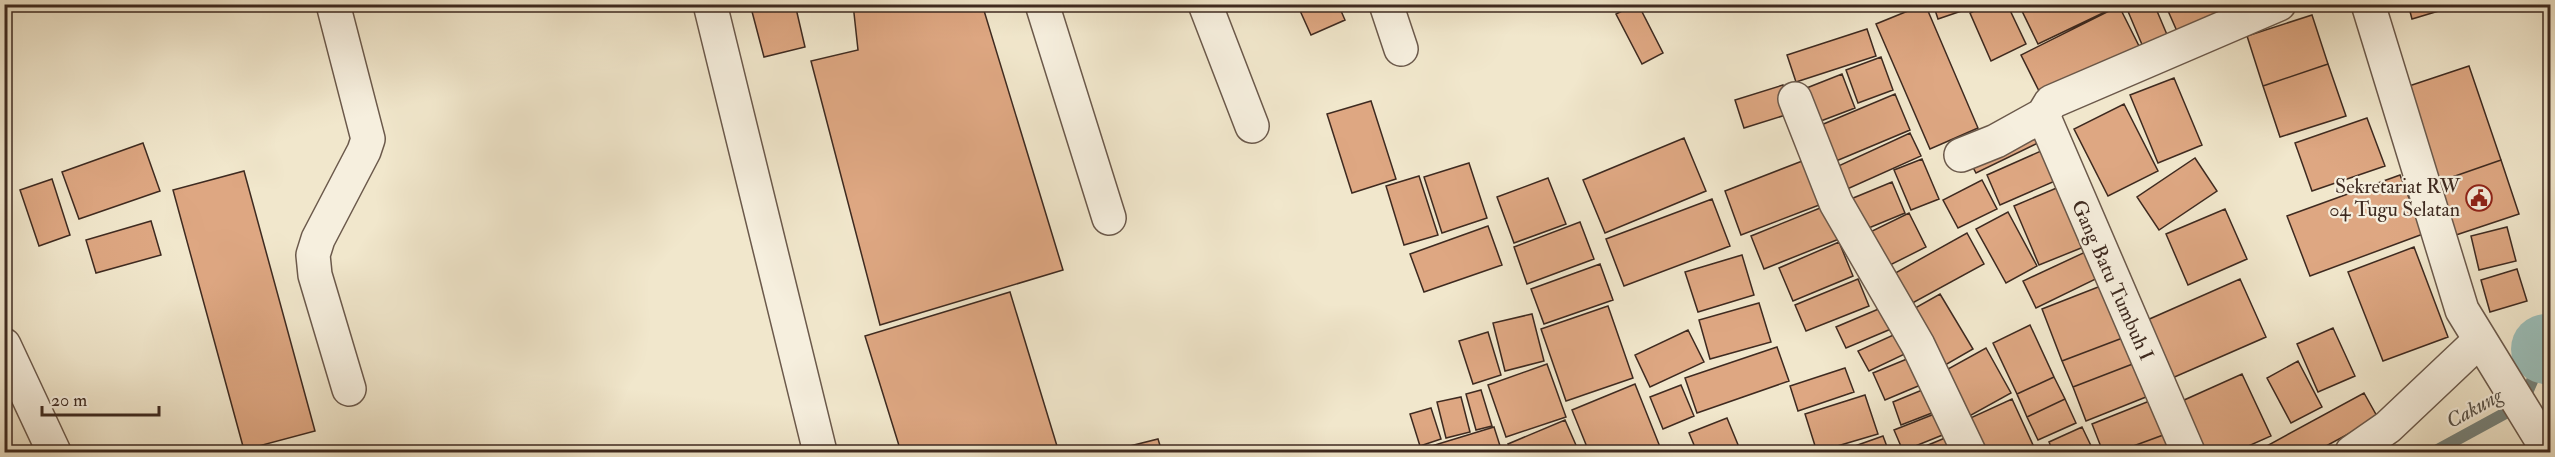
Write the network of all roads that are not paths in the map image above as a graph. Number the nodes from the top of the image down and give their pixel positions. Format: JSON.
{"nodes":[{"id":1,"x":333,"y":4,"type":"edge"},
{"id":2,"x":710,"y":4,"type":"edge"},
{"id":3,"x":1042,"y":4,"type":"edge"},
{"id":4,"x":1205,"y":4,"type":"edge"},
{"id":5,"x":1386,"y":4,"type":"edge"},
{"id":6,"x":2279,"y":4,"type":"edge"},
{"id":7,"x":2368,"y":4,"type":"edge"},
{"id":8,"x":1401,"y":49,"type":"dead end"},
{"id":9,"x":1795,"y":99,"type":"dead end"},
{"id":10,"x":2044,"y":111,"type":"junction"},
{"id":11,"x":1252,"y":126,"type":"dead end"},
{"id":12,"x":1961,"y":154,"type":"dead end"},
{"id":13,"x":1108,"y":218,"type":"dead end"},
{"id":14,"x":2479,"y":341,"type":"junction"},
{"id":15,"x":4,"y":345,"type":"edge"},
{"id":16,"x":349,"y":389,"type":"dead end"},
{"id":17,"x":2541,"y":450,"type":"edge"},
{"id":18,"x":54,"y":453,"type":"edge"},
{"id":19,"x":820,"y":453,"type":"edge"},
{"id":20,"x":1969,"y":453,"type":"edge"},
{"id":21,"x":2188,"y":453,"type":"edge"},
{"id":22,"x":2352,"y":453,"type":"edge"}],
"edges":[{"from":1,"to":16,"type":"street"},
{"from":2,"to":19,"type":"street"},
{"from":3,"to":13,"type":"street"},
{"from":4,"to":11,"type":"street"},
{"from":5,"to":8,"type":"street"},
{"from":6,"to":10,"type":"street"},
{"from":7,"to":14,"type":"street"},
{"from":9,"to":20,"type":"street"},
{"from":10,"to":12,"type":"street"},
{"from":10,"to":21,"type":"street","name":"Gang Batu Tumbuh I"},
{"from":14,"to":17,"type":"street"},
{"from":14,"to":22,"type":"street"},
{"from":15,"to":18,"type":"street"}]}
